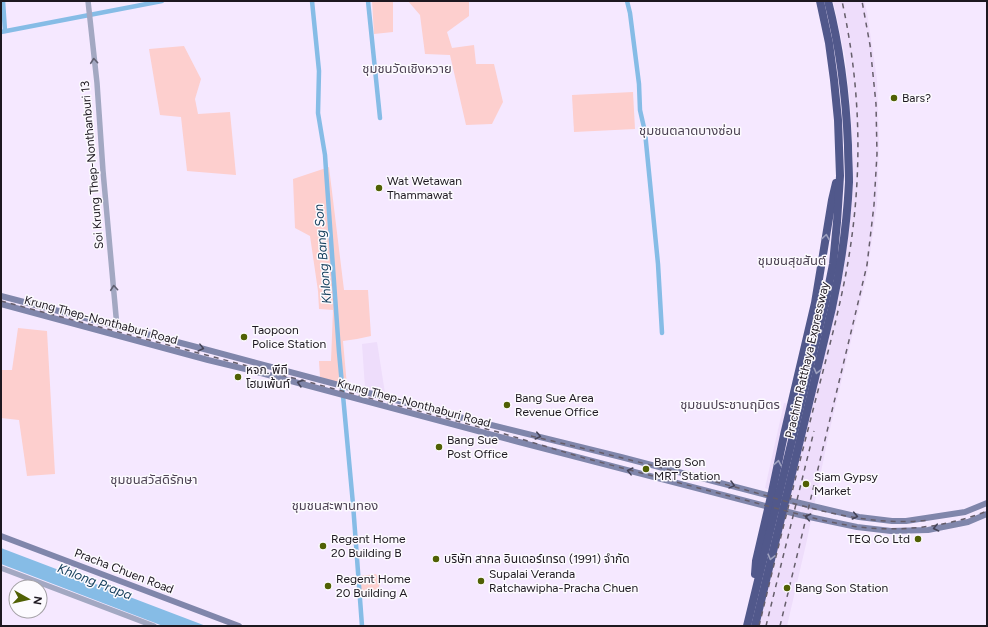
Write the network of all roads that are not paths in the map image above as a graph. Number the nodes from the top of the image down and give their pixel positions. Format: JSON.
{"nodes":[{"id":1,"x":88,"y":1,"type":"edge"},
{"id":2,"x":816,"y":1,"type":"edge"},
{"id":3,"x":820,"y":1,"type":"edge"},
{"id":4,"x":827,"y":1,"type":"edge"},
{"id":5,"x":837,"y":180,"type":"junction"},
{"id":6,"x":836,"y":265,"type":"junction"},
{"id":7,"x":1,"y":296,"type":"edge"},
{"id":8,"x":1,"y":304,"type":"edge"},
{"id":9,"x":117,"y":327,"type":"junction"},
{"id":10,"x":116,"y":335,"type":"junction"},
{"id":11,"x":262,"y":364,"type":"junction"},
{"id":12,"x":261,"y":373,"type":"junction"},
{"id":13,"x":500,"y":427,"type":"junction"},
{"id":14,"x":499,"y":436,"type":"junction"},
{"id":15,"x":664,"y":468,"type":"junction"},
{"id":16,"x":660,"y":479,"type":"junction"},
{"id":17,"x":776,"y":498,"type":"junction"},
{"id":18,"x":987,"y":503,"type":"edge"},
{"id":19,"x":773,"y":509,"type":"junction"},
{"id":20,"x":949,"y":514,"type":"junction"},
{"id":21,"x":987,"y":514,"type":"edge"},
{"id":22,"x":951,"y":525,"type":"junction"},
{"id":23,"x":1,"y":536,"type":"edge"},
{"id":24,"x":1,"y":568,"type":"edge"},
{"id":25,"x":750,"y":611,"type":"junction"},
{"id":26,"x":154,"y":626,"type":"edge"},
{"id":27,"x":239,"y":626,"type":"edge"},
{"id":28,"x":744,"y":626,"type":"edge"},
{"id":29,"x":747,"y":626,"type":"edge"},
{"id":30,"x":755,"y":626,"type":"edge"}],
"edges":[{"from":9,"to":1,"type":"street","name":"Soi Krung Thep-Nonthanburi 13","one_way":true},
{"from":2,"to":5,"type":"main road"},
{"from":3,"to":25,"type":"highway","name":"Prachim Ratthaya Expressway"},
{"from":4,"to":6,"type":"main road"},
{"from":4,"to":30,"type":"highway","name":"Prachim Ratthaya Expressway","one_way":true},
{"from":5,"to":6,"type":"main road"},
{"from":25,"to":5,"type":"highway","one_way":true},
{"from":6,"to":17,"type":"main road"},
{"from":7,"to":9,"type":"main road","name":"Krung Thep-Nonthaburi Road"},
{"from":8,"to":10,"type":"main road","name":"Krung Thep-Nonthaburi Road"},
{"from":9,"to":10,"type":"main road"},
{"from":9,"to":11,"type":"main road","name":"Krung Thep-Nonthaburi Road","one_way":true},
{"from":10,"to":12,"type":"main road","name":"Krung Thep-Nonthaburi Road"},
{"from":11,"to":12,"type":"main road"},
{"from":11,"to":13,"type":"main road","name":"Krung Thep-Nonthaburi Road"},
{"from":14,"to":12,"type":"main road","name":"Krung Thep-Nonthaburi Road","one_way":true},
{"from":13,"to":14,"type":"main road"},
{"from":13,"to":15,"type":"main road","name":"Krung Thep-Nonthaburi Road","one_way":true},
{"from":16,"to":14,"type":"main road","name":"Krung Thep-Nonthaburi Road","one_way":true},
{"from":15,"to":16,"type":"main road"},
{"from":15,"to":17,"type":"main road","name":"Krung Thep-Nonthaburi Road","one_way":true},
{"from":16,"to":19,"type":"main road","name":"Krung Thep-Nonthaburi Road"},
{"from":17,"to":19,"type":"main road"},
{"from":17,"to":20,"type":"main road","name":"Krung Thep-Nonthaburi Road","one_way":true},
{"from":18,"to":20,"type":"main road","name":"Krung Thep-Nonthaburi Road"},
{"from":22,"to":19,"type":"main road","name":"Krung Thep-Nonthaburi Road","one_way":true},
{"from":19,"to":28,"type":"street"},
{"from":20,"to":22,"type":"main road"},
{"from":21,"to":22,"type":"main road","name":"Krung Thep-Nonthaburi Road"},
{"from":23,"to":27,"type":"main road","name":"Pracha Chuen Road"},
{"from":24,"to":26,"type":"street"},
{"from":25,"to":29,"type":"highway","name":"Prachim Ratthaya Expressway"}]}
